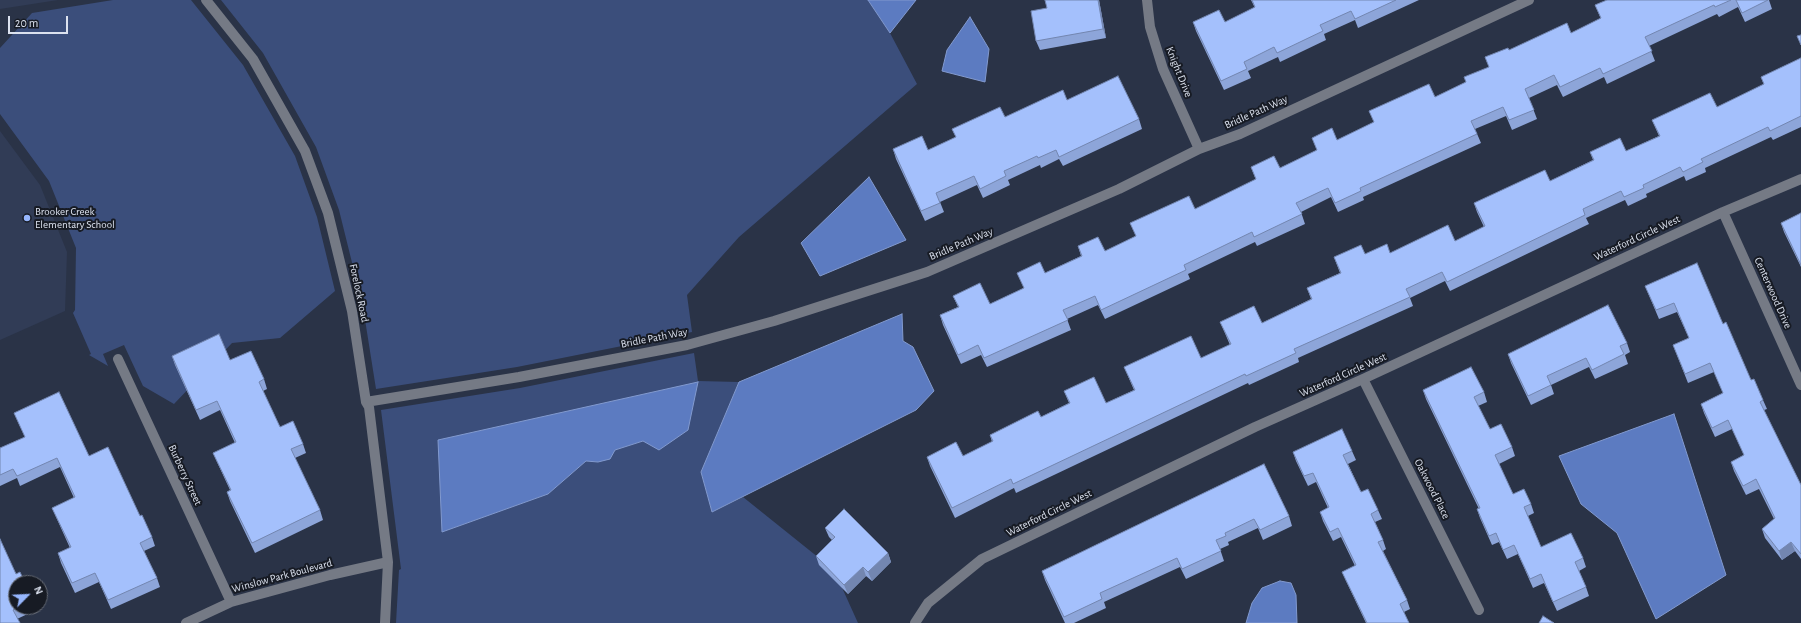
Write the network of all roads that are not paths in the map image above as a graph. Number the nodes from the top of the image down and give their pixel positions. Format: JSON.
{"nodes":[{"id":1,"x":206,"y":0,"type":"edge"},
{"id":2,"x":1147,"y":0,"type":"edge"},
{"id":3,"x":1529,"y":0,"type":"edge"},
{"id":4,"x":1199,"y":149,"type":"junction"},
{"id":5,"x":1801,"y":179,"type":"edge"},
{"id":6,"x":1722,"y":212,"type":"junction"},
{"id":7,"x":118,"y":359,"type":"dead end"},
{"id":8,"x":1363,"y":379,"type":"junction"},
{"id":9,"x":1801,"y":385,"type":"edge"},
{"id":10,"x":366,"y":402,"type":"junction"},
{"id":11,"x":388,"y":562,"type":"junction"},
{"id":12,"x":231,"y":602,"type":"junction"},
{"id":13,"x":1479,"y":610,"type":"dead end"},
{"id":14,"x":186,"y":623,"type":"edge"},
{"id":15,"x":385,"y":623,"type":"edge"},
{"id":16,"x":915,"y":623,"type":"edge"}],
"edges":[{"from":1,"to":10,"type":"street","name":"Forelock Road"},
{"from":2,"to":4,"type":"street","name":"Knight Drive"},
{"from":3,"to":4,"type":"street","name":"Bridle Path Way"},
{"from":4,"to":10,"type":"street","name":"Bridle Path Way"},
{"from":5,"to":6,"type":"street","name":"Waterford Circle West"},
{"from":6,"to":8,"type":"street","name":"Waterford Circle West"},
{"from":6,"to":9,"type":"street","name":"Centerwood Drive"},
{"from":7,"to":12,"type":"street","name":"Burberry Street"},
{"from":8,"to":13,"type":"street","name":"Oakwood Place"},
{"from":8,"to":16,"type":"street","name":"Waterford Circle West"},
{"from":10,"to":11,"type":"street","name":"Forelock Road"},
{"from":11,"to":12,"type":"street","name":"Winslow Park Boulevard"},
{"from":11,"to":15,"type":"street","name":"Forelock Road"},
{"from":12,"to":14,"type":"street","name":"Winslow Park Boulevard"}]}
